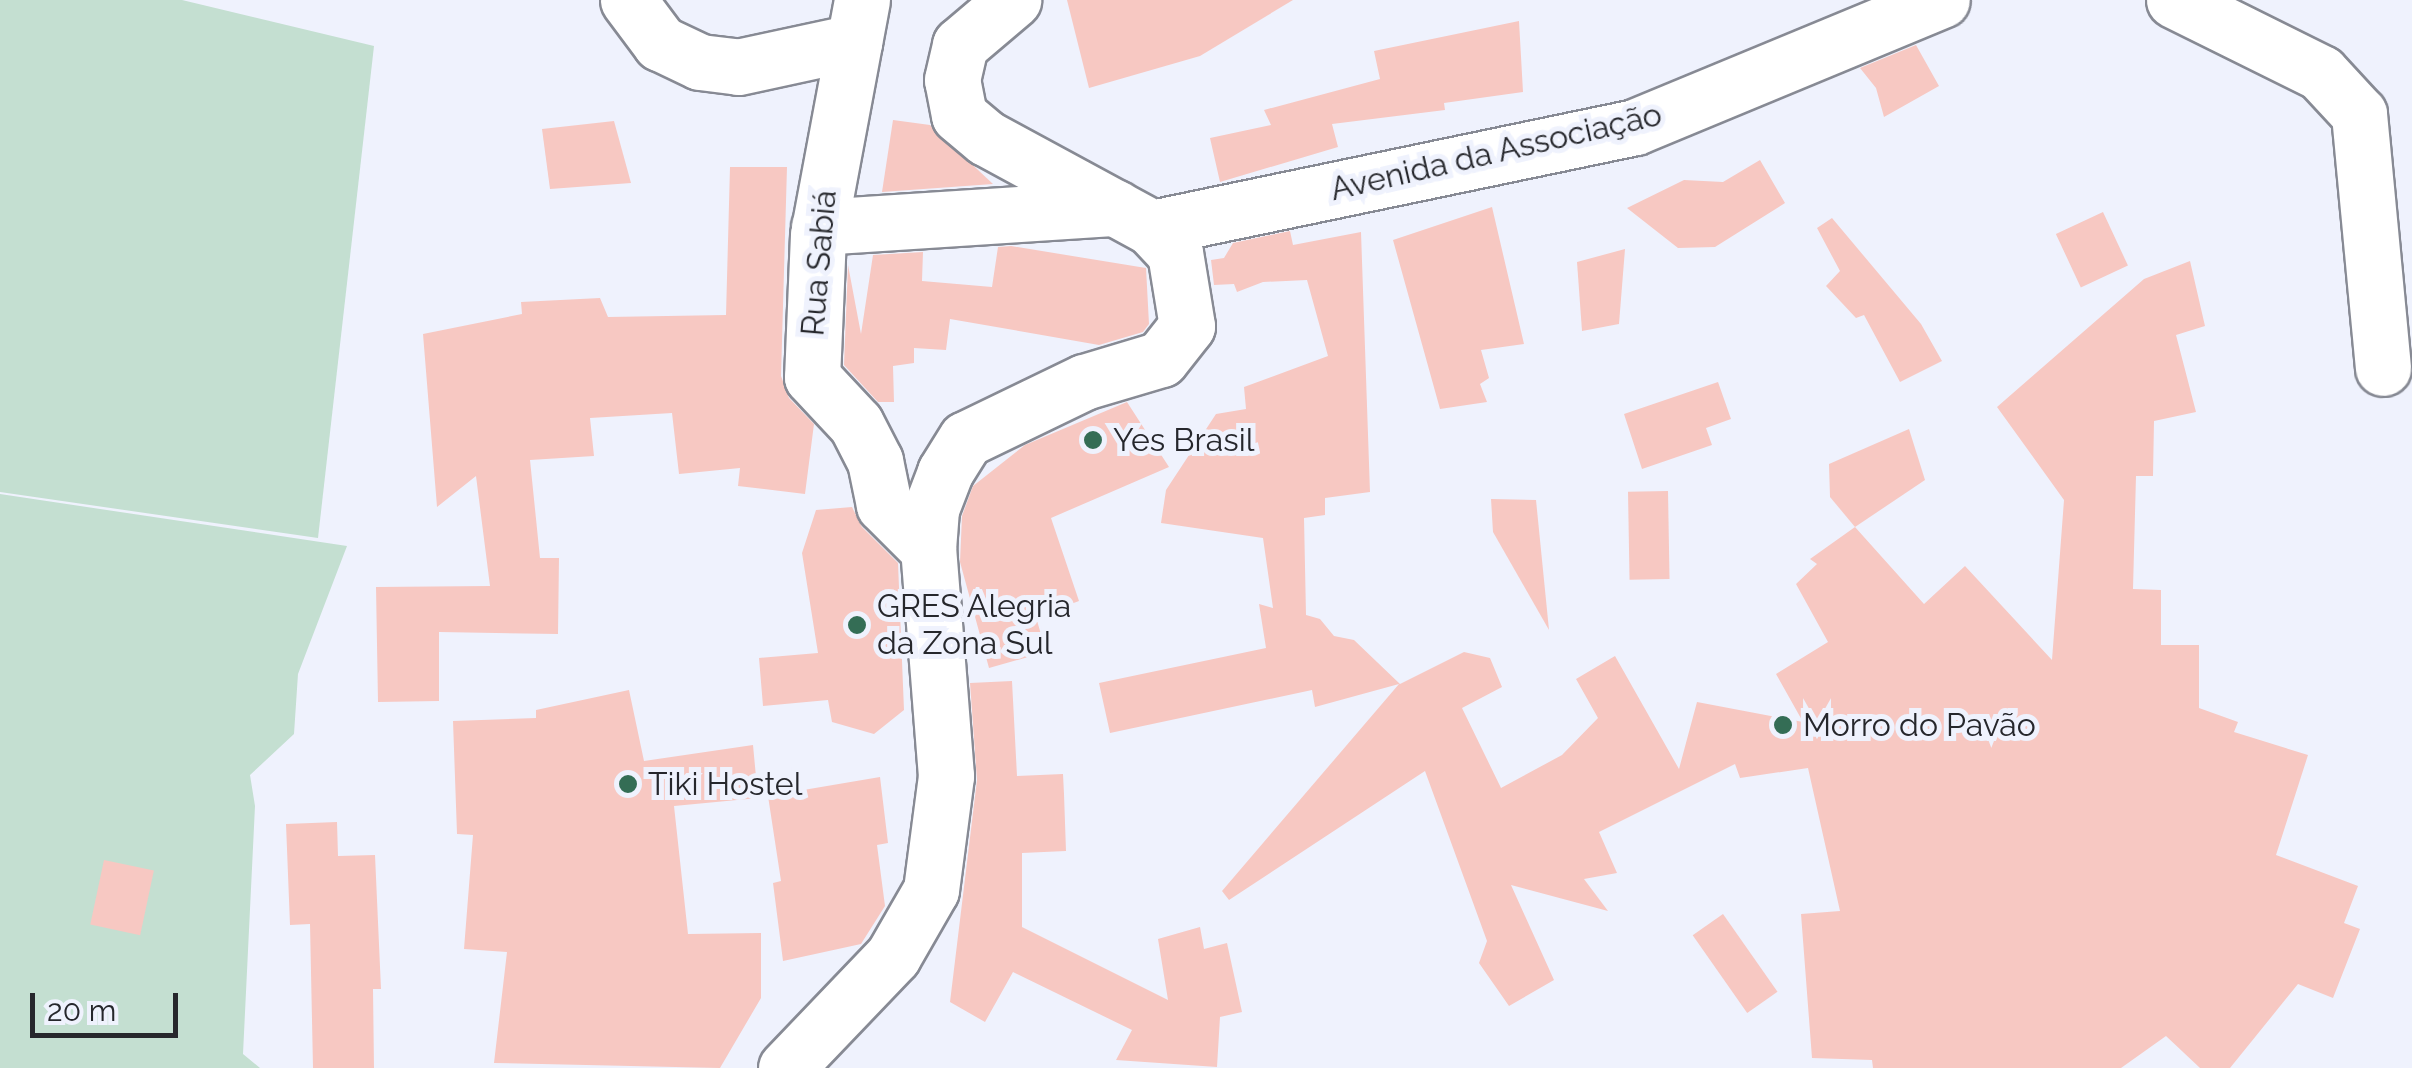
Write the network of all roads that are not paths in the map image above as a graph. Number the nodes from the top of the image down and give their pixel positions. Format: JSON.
{"nodes":[{"id":1,"x":628,"y":0,"type":"edge"},
{"id":2,"x":1013,"y":0,"type":"edge"},
{"id":3,"x":1942,"y":0,"type":"edge"},
{"id":4,"x":2174,"y":0,"type":"edge"},
{"id":5,"x":858,"y":21,"type":"edge"},
{"id":6,"x":1134,"y":218,"type":"junction"},
{"id":7,"x":819,"y":227,"type":"junction"},
{"id":8,"x":2383,"y":368,"type":"dead end"},
{"id":9,"x":928,"y":549,"type":"junction"},
{"id":10,"x":786,"y":1068,"type":"edge"}],
"edges":[{"from":1,"to":5,"type":"street"},
{"from":2,"to":6,"type":"street"},
{"from":3,"to":6,"type":"street","name":"Avenida da Associação"},
{"from":4,"to":8,"type":"street"},
{"from":5,"to":7,"type":"street","name":"Rua Sabiá"},
{"from":6,"to":7,"type":"street","name":"Avenida da Associação"},
{"from":6,"to":9,"type":"street"},
{"from":7,"to":9,"type":"street","name":"Rua Sabiá"},
{"from":9,"to":10,"type":"street"}]}
